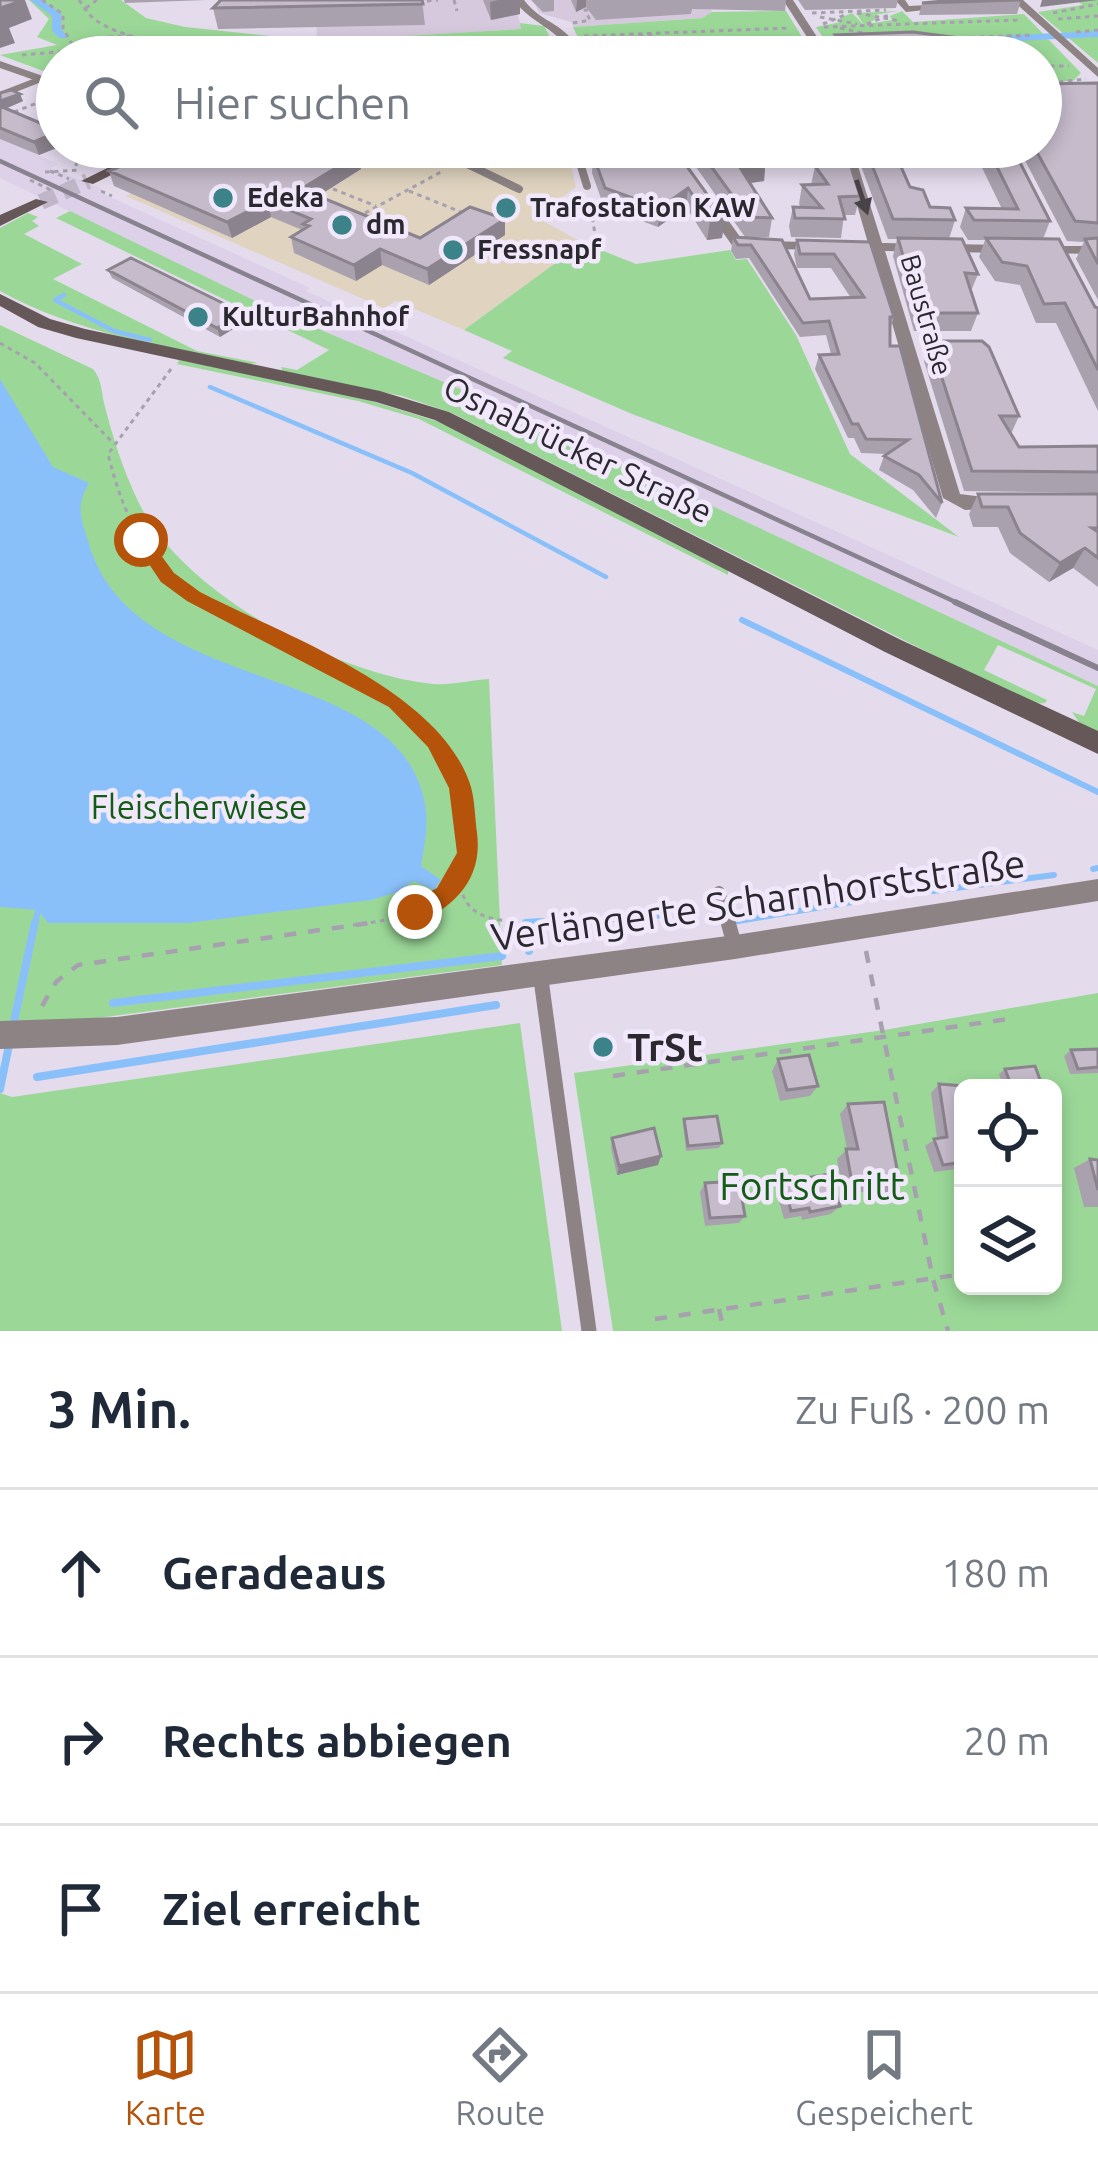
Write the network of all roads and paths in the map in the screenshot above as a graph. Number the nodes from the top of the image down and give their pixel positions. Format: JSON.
{"nodes":[{"id":1,"x":42,"y":0,"type":"edge"},
{"id":2,"x":79,"y":0,"type":"edge"},
{"id":3,"x":97,"y":0,"type":"edge"},
{"id":4,"x":438,"y":0,"type":"edge"},
{"id":5,"x":454,"y":0,"type":"edge"},
{"id":6,"x":519,"y":0,"type":"edge"},
{"id":7,"x":788,"y":0,"type":"edge"},
{"id":8,"x":1018,"y":0,"type":"edge"},
{"id":9,"x":427,"y":1,"type":"edge"},
{"id":10,"x":994,"y":3,"type":"edge"},
{"id":11,"x":1095,"y":3,"type":"edge"},
{"id":12,"x":596,"y":4,"type":"dead end"},
{"id":13,"x":901,"y":6,"type":"edge"},
{"id":14,"x":953,"y":6,"type":"edge"},
{"id":15,"x":86,"y":8,"type":"junction"},
{"id":16,"x":458,"y":11,"type":"dead end"},
{"id":17,"x":853,"y":12,"type":"junction"},
{"id":18,"x":802,"y":13,"type":"junction"},
{"id":19,"x":1098,"y":16,"type":"edge"},
{"id":20,"x":884,"y":17,"type":"junction"},
{"id":21,"x":1042,"y":17,"type":"junction"},
{"id":22,"x":833,"y":20,"type":"junction"},
{"id":23,"x":916,"y":22,"type":"dead end"},
{"id":24,"x":102,"y":24,"type":"junction"},
{"id":25,"x":566,"y":25,"type":"dead end"},
{"id":26,"x":864,"y":25,"type":"junction"},
{"id":27,"x":836,"y":27,"type":"junction"},
{"id":28,"x":1098,"y":30,"type":"edge"},
{"id":29,"x":679,"y":32,"type":"junction"},
{"id":30,"x":1045,"y":32,"type":"junction"},
{"id":31,"x":67,"y":36,"type":"edge"},
{"id":32,"x":105,"y":36,"type":"edge"},
{"id":33,"x":143,"y":36,"type":"edge"},
{"id":34,"x":567,"y":36,"type":"edge"},
{"id":35,"x":578,"y":36,"type":"dead end"},
{"id":36,"x":658,"y":36,"type":"edge"},
{"id":37,"x":748,"y":36,"type":"edge"},
{"id":38,"x":815,"y":36,"type":"edge"},
{"id":39,"x":820,"y":36,"type":"edge"},
{"id":40,"x":823,"y":36,"type":"edge"},
{"id":41,"x":869,"y":36,"type":"edge"},
{"id":42,"x":973,"y":36,"type":"edge"},
{"id":43,"x":1060,"y":36,"type":"edge"},
{"id":44,"x":1062,"y":37,"type":"edge"},
{"id":45,"x":1071,"y":39,"type":"junction"},
{"id":46,"x":36,"y":56,"type":"edge"},
{"id":47,"x":6,"y":60,"type":"edge"},
{"id":48,"x":1062,"y":66,"type":"edge"},
{"id":49,"x":1078,"y":66,"type":"dead end"},
{"id":50,"x":36,"y":76,"type":"edge"},
{"id":51,"x":36,"y":80,"type":"edge"},
{"id":52,"x":1091,"y":81,"type":"edge"},
{"id":53,"x":1062,"y":83,"type":"edge"},
{"id":54,"x":2,"y":90,"type":"edge"},
{"id":55,"x":36,"y":103,"type":"edge"},
{"id":56,"x":0,"y":117,"type":"edge"},
{"id":57,"x":76,"y":168,"type":"edge"},
{"id":58,"x":118,"y":168,"type":"edge"},
{"id":59,"x":449,"y":168,"type":"edge"},
{"id":60,"x":463,"y":168,"type":"edge"},
{"id":61,"x":581,"y":168,"type":"edge"},
{"id":62,"x":852,"y":168,"type":"edge"},
{"id":63,"x":30,"y":180,"type":"dead end"},
{"id":64,"x":86,"y":184,"type":"junction"},
{"id":65,"x":587,"y":186,"type":"joint"},
{"id":66,"x":698,"y":186,"type":"edge"},
{"id":67,"x":519,"y":189,"type":"dead end"},
{"id":68,"x":333,"y":190,"type":"dead end"},
{"id":69,"x":407,"y":190,"type":"junction"},
{"id":70,"x":46,"y":196,"type":"joint"},
{"id":71,"x":112,"y":196,"type":"dead end"},
{"id":72,"x":377,"y":206,"type":"junction"},
{"id":73,"x":365,"y":213,"type":"edge"},
{"id":74,"x":471,"y":216,"type":"edge"},
{"id":75,"x":0,"y":220,"type":"edge"},
{"id":76,"x":1050,"y":229,"type":"edge"},
{"id":77,"x":597,"y":245,"type":"dead end"},
{"id":78,"x":832,"y":247,"type":"edge"},
{"id":79,"x":856,"y":247,"type":"edge"},
{"id":80,"x":879,"y":248,"type":"junction"},
{"id":81,"x":1060,"y":250,"type":"junction"},
{"id":82,"x":1098,"y":250,"type":"edge"},
{"id":83,"x":1070,"y":268,"type":"edge"},
{"id":84,"x":0,"y":299,"type":"edge"},
{"id":85,"x":0,"y":343,"type":"edge"},
{"id":86,"x":156,"y":365,"type":"dead end"},
{"id":87,"x":114,"y":445,"type":"junction"},
{"id":88,"x":1031,"y":503,"type":"edge"},
{"id":89,"x":1098,"y":743,"type":"edge"},
{"id":90,"x":461,"y":874,"type":"junction"},
{"id":91,"x":1098,"y":890,"type":"edge"},
{"id":92,"x":719,"y":892,"type":"dead end"},
{"id":93,"x":510,"y":921,"type":"dead end"},
{"id":94,"x":860,"y":926,"type":"junction"},
{"id":95,"x":735,"y":947,"type":"junction"},
{"id":96,"x":540,"y":970,"type":"junction"},
{"id":97,"x":1015,"y":1018,"type":"dead end"},
{"id":98,"x":17,"y":1037,"type":"edge"},
{"id":99,"x":885,"y":1038,"type":"junction"},
{"id":100,"x":613,"y":1076,"type":"dead end"},
{"id":101,"x":954,"y":1276,"type":"edge"},
{"id":102,"x":933,"y":1279,"type":"junction"},
{"id":103,"x":718,"y":1307,"type":"junction"},
{"id":104,"x":655,"y":1319,"type":"dead end"},
{"id":105,"x":589,"y":1331,"type":"edge"},
{"id":106,"x":724,"y":1331,"type":"edge"},
{"id":107,"x":948,"y":1331,"type":"edge"}],
"edges":[{"from":1,"to":31,"type":"path"},
{"from":2,"to":15,"type":"path"},
{"from":3,"to":15,"type":"path"},
{"from":4,"to":9,"type":"path"},
{"from":5,"to":16,"type":"path"},
{"from":6,"to":34,"type":"street"},
{"from":7,"to":18,"type":"street"},
{"from":8,"to":10,"type":"street"},
{"from":8,"to":21,"type":"street"},
{"from":11,"to":21,"type":"path"},
{"from":12,"to":25,"type":"path"},
{"from":13,"to":14,"type":"street"},
{"from":13,"to":17,"type":"path"},
{"from":13,"to":20,"type":"path"},
{"from":15,"to":24,"type":"path"},
{"from":17,"to":18,"type":"path"},
{"from":17,"to":20,"type":"path"},
{"from":17,"to":22,"type":"path"},
{"from":17,"to":26,"type":"path"},
{"from":18,"to":22,"type":"path"},
{"from":18,"to":38,"type":"street"},
{"from":19,"to":21,"type":"path"},
{"from":20,"to":23,"type":"path"},
{"from":20,"to":26,"type":"path"},
{"from":21,"to":26,"type":"path"},
{"from":21,"to":30,"type":"street"},
{"from":22,"to":26,"type":"path"},
{"from":22,"to":39,"type":"path"},
{"from":24,"to":32,"type":"path"},
{"from":24,"to":33,"type":"path"},
{"from":26,"to":27,"type":"path"},
{"from":27,"to":40,"type":"path"},
{"from":27,"to":41,"type":"path"},
{"from":28,"to":45,"type":"path"},
{"from":29,"to":35,"type":"path"},
{"from":29,"to":36,"type":"path"},
{"from":29,"to":37,"type":"path"},
{"from":30,"to":42,"type":"path"},
{"from":30,"to":43,"type":"street"},
{"from":44,"to":45,"type":"street"},
{"from":45,"to":52,"type":"street"},
{"from":46,"to":47,"type":"path"},
{"from":47,"to":50,"type":"street"},
{"from":48,"to":49,"type":"path"},
{"from":51,"to":54,"type":"lane"},
{"from":52,"to":53,"type":"path"},
{"from":55,"to":56,"type":"path"},
{"from":57,"to":64,"type":"path"},
{"from":58,"to":64,"type":"main road"},
{"from":59,"to":69,"type":"path"},
{"from":60,"to":67,"type":"lane"},
{"from":61,"to":65,"type":"lane"},
{"from":62,"to":80,"type":"street","name":"Baustraße","one_way":true},
{"from":63,"to":70,"type":"path"},
{"from":64,"to":71,"type":"path"},
{"from":65,"to":77,"type":"path"},
{"from":66,"to":78,"type":"street"},
{"from":68,"to":72,"type":"path"},
{"from":69,"to":72,"type":"path"},
{"from":69,"to":74,"type":"path"},
{"from":70,"to":75,"type":"main road"},
{"from":72,"to":73,"type":"path"},
{"from":76,"to":81,"type":"street"},
{"from":79,"to":80,"type":"street"},
{"from":80,"to":81,"type":"street"},
{"from":80,"to":88,"type":"street","name":"Baustraße"},
{"from":81,"to":82,"type":"street"},
{"from":81,"to":83,"type":"street"},
{"from":84,"to":89,"type":"main road","name":"Osnabrücker Straße"},
{"from":85,"to":87,"type":"path"},
{"from":86,"to":87,"type":"path"},
{"from":87,"to":90,"type":"path"},
{"from":90,"to":93,"type":"path"},
{"from":90,"to":98,"type":"path"},
{"from":91,"to":94,"type":"street","name":"Verlängerte Scharnhorststraße"},
{"from":92,"to":95,"type":"lane"},
{"from":94,"to":95,"type":"street","name":"Verlängerte Scharnhorststraße"},
{"from":94,"to":99,"type":"path"},
{"from":95,"to":96,"type":"street","name":"Verlängerte Scharnhorststraße"},
{"from":96,"to":98,"type":"street","name":"Verlängerte Scharnhorststraße"},
{"from":96,"to":105,"type":"lane"},
{"from":97,"to":99,"type":"path"},
{"from":99,"to":100,"type":"path"},
{"from":99,"to":102,"type":"path"},
{"from":101,"to":102,"type":"path"},
{"from":102,"to":103,"type":"path"},
{"from":102,"to":107,"type":"path"},
{"from":103,"to":104,"type":"path"},
{"from":103,"to":106,"type":"path"}]}
